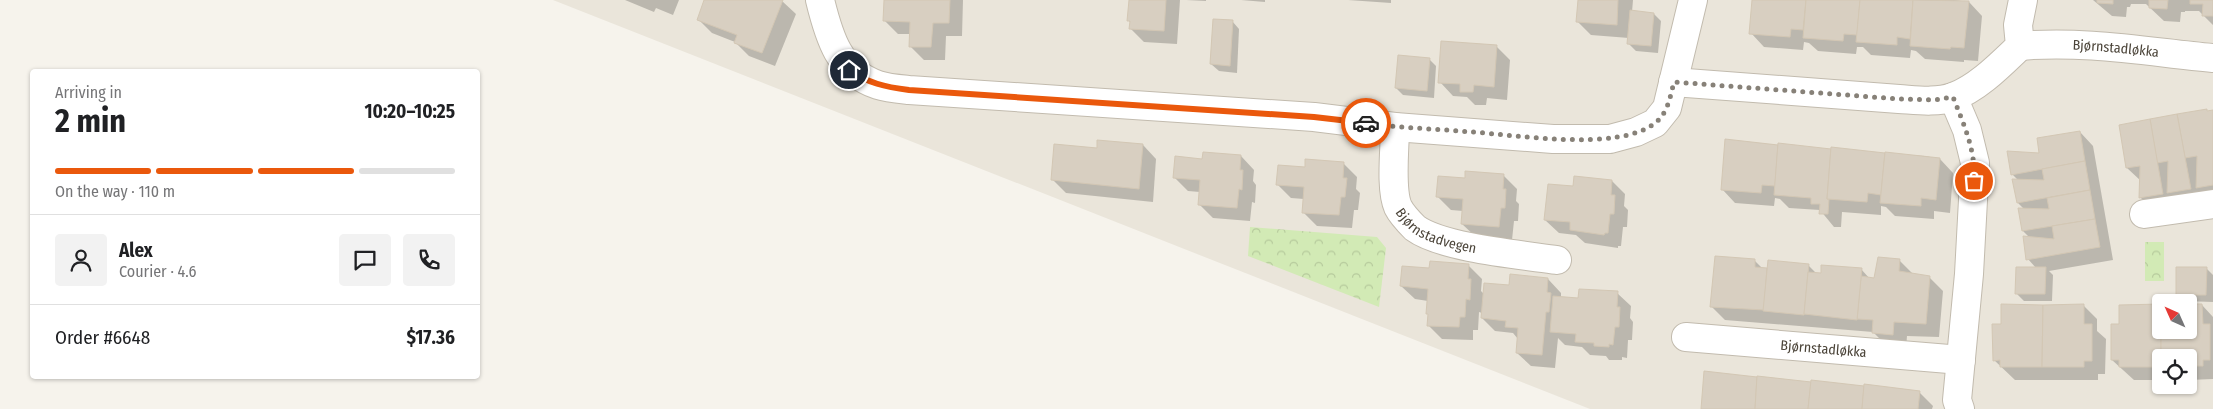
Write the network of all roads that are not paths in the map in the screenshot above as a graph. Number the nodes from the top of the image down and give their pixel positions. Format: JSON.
{"nodes":[{"id":1,"x":820,"y":0,"type":"edge"},
{"id":2,"x":1693,"y":0,"type":"edge"},
{"id":3,"x":2023,"y":0,"type":"edge"},
{"id":4,"x":2020,"y":46,"type":"junction"},
{"id":5,"x":2213,"y":58,"type":"edge"},
{"id":6,"x":1674,"y":82,"type":"junction"},
{"id":7,"x":1953,"y":97,"type":"junction"},
{"id":8,"x":1395,"y":127,"type":"junction"},
{"id":9,"x":2213,"y":204,"type":"edge"},
{"id":10,"x":2144,"y":214,"type":"dead end"},
{"id":11,"x":1557,"y":260,"type":"dead end"},
{"id":12,"x":1686,"y":337,"type":"dead end"},
{"id":13,"x":1961,"y":360,"type":"junction"},
{"id":14,"x":1960,"y":409,"type":"edge"}],
"edges":[{"from":1,"to":8,"type":"street"},
{"from":2,"to":6,"type":"street"},
{"from":3,"to":4,"type":"street"},
{"from":4,"to":5,"type":"street","name":"Bjørnstadløkka"},
{"from":4,"to":7,"type":"street"},
{"from":6,"to":7,"type":"street"},
{"from":6,"to":8,"type":"street"},
{"from":7,"to":13,"type":"street"},
{"from":8,"to":11,"type":"street","name":"Bjørnstadvegen"},
{"from":9,"to":10,"type":"street"},
{"from":12,"to":13,"type":"street","name":"Bjørnstadløkka"},
{"from":13,"to":14,"type":"street"}]}
